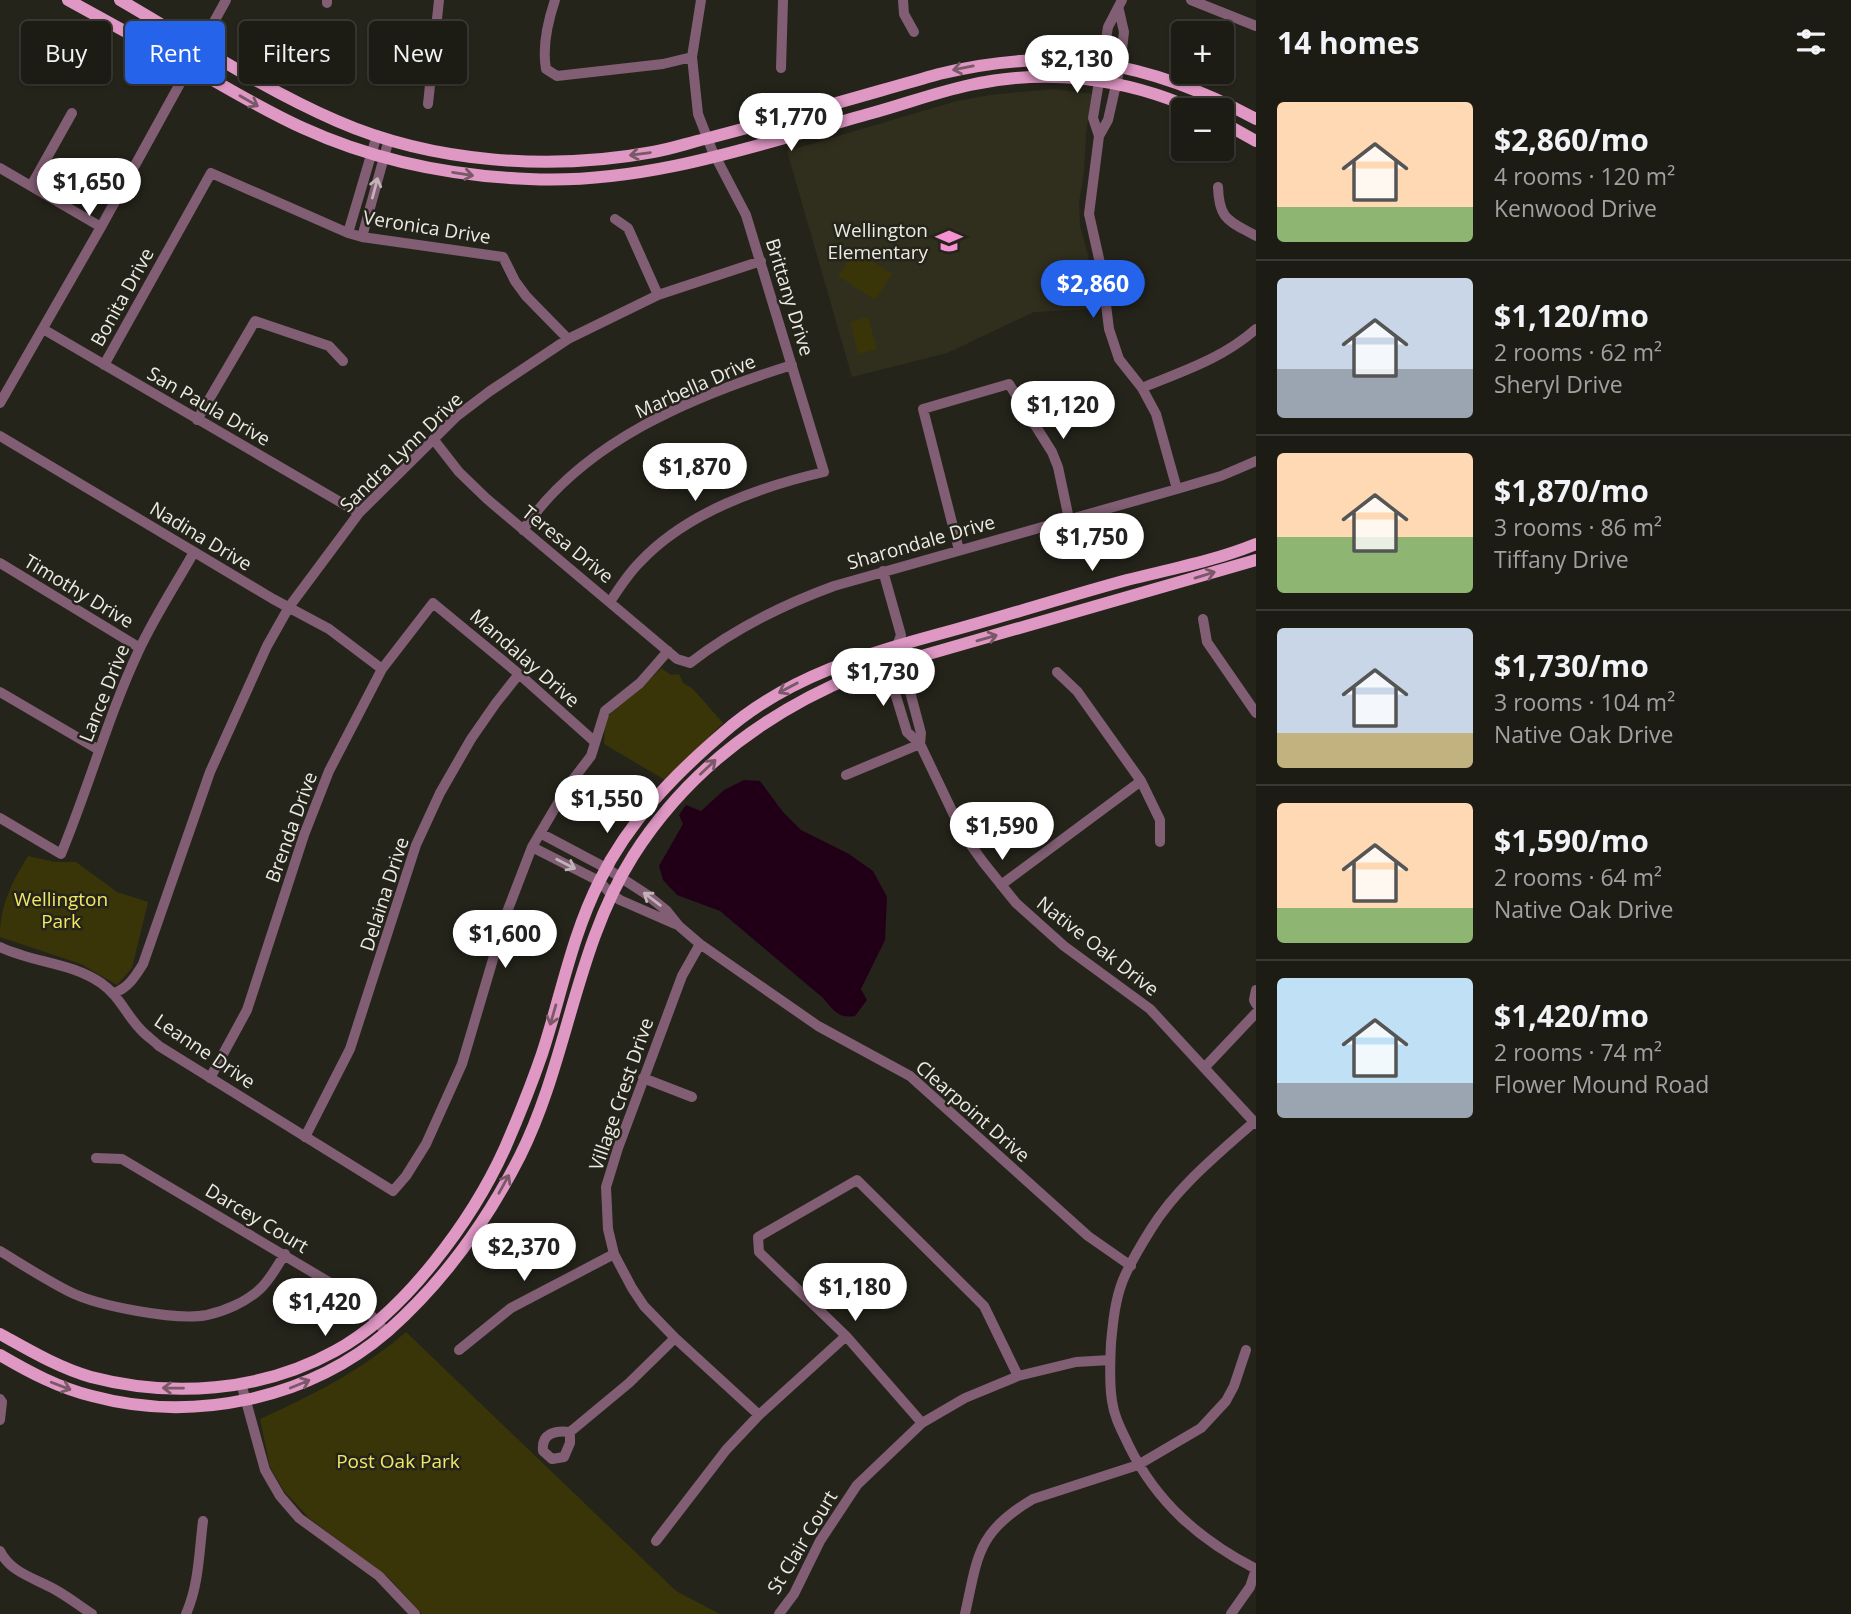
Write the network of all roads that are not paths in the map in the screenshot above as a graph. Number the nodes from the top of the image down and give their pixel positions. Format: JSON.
{"nodes":[{"id":1,"x":68,"y":0,"type":"edge"},
{"id":2,"x":120,"y":0,"type":"edge"},
{"id":3,"x":226,"y":0,"type":"edge"},
{"id":4,"x":439,"y":0,"type":"edge"},
{"id":5,"x":555,"y":0,"type":"edge"},
{"id":6,"x":701,"y":0,"type":"edge"},
{"id":7,"x":783,"y":0,"type":"edge"},
{"id":8,"x":903,"y":0,"type":"edge"},
{"id":9,"x":1191,"y":0,"type":"edge"},
{"id":10,"x":1120,"y":5,"type":"edge"},
{"id":11,"x":157,"y":21,"type":"edge"},
{"id":12,"x":215,"y":21,"type":"edge"},
{"id":13,"x":1256,"y":26,"type":"edge"},
{"id":14,"x":125,"y":32,"type":"edge"},
{"id":15,"x":914,"y":32,"type":"dead end"},
{"id":16,"x":692,"y":58,"type":"junction"},
{"id":17,"x":225,"y":61,"type":"edge"},
{"id":18,"x":1104,"y":64,"type":"junction"},
{"id":19,"x":1119,"y":67,"type":"junction"},
{"id":20,"x":780,"y":68,"type":"dead end"},
{"id":21,"x":1101,"y":80,"type":"junction"},
{"id":22,"x":1116,"y":83,"type":"junction"},
{"id":23,"x":180,"y":84,"type":"edge"},
{"id":24,"x":219,"y":84,"type":"edge"},
{"id":25,"x":1171,"y":99,"type":"edge"},
{"id":26,"x":428,"y":104,"type":"dead end"},
{"id":27,"x":72,"y":113,"type":"dead end"},
{"id":28,"x":1256,"y":119,"type":"edge"},
{"id":29,"x":1234,"y":129,"type":"edge"},
{"id":30,"x":1099,"y":136,"type":"junction"},
{"id":31,"x":383,"y":137,"type":"junction"},
{"id":32,"x":707,"y":138,"type":"junction"},
{"id":33,"x":1256,"y":141,"type":"edge"},
{"id":34,"x":378,"y":155,"type":"junction"},
{"id":35,"x":717,"y":156,"type":"junction"},
{"id":36,"x":0,"y":168,"type":"edge"},
{"id":37,"x":211,"y":173,"type":"joint"},
{"id":38,"x":31,"y":186,"type":"junction"},
{"id":39,"x":1218,"y":187,"type":"dead end"},
{"id":40,"x":615,"y":219,"type":"dead end"},
{"id":41,"x":102,"y":226,"type":"junction"},
{"id":42,"x":348,"y":233,"type":"junction"},
{"id":43,"x":1256,"y":236,"type":"edge"},
{"id":44,"x":362,"y":237,"type":"junction"},
{"id":45,"x":761,"y":261,"type":"junction"},
{"id":46,"x":658,"y":295,"type":"junction"},
{"id":47,"x":43,"y":329,"type":"junction"},
{"id":48,"x":1256,"y":329,"type":"edge"},
{"id":49,"x":568,"y":339,"type":"junction"},
{"id":50,"x":343,"y":361,"type":"dead end"},
{"id":51,"x":104,"y":365,"type":"junction"},
{"id":52,"x":792,"y":365,"type":"junction"},
{"id":53,"x":1142,"y":388,"type":"junction"},
{"id":54,"x":0,"y":403,"type":"edge"},
{"id":55,"x":197,"y":420,"type":"junction"},
{"id":56,"x":0,"y":436,"type":"edge"},
{"id":57,"x":434,"y":440,"type":"junction"},
{"id":58,"x":1256,"y":461,"type":"edge"},
{"id":59,"x":1177,"y":489,"type":"junction"},
{"id":60,"x":359,"y":513,"type":"junction"},
{"id":61,"x":1069,"y":519,"type":"junction"},
{"id":62,"x":523,"y":530,"type":"junction"},
{"id":63,"x":1256,"y":544,"type":"edge"},
{"id":64,"x":959,"y":550,"type":"junction"},
{"id":65,"x":194,"y":552,"type":"junction"},
{"id":66,"x":1256,"y":560,"type":"edge"},
{"id":67,"x":0,"y":563,"type":"edge"},
{"id":68,"x":883,"y":571,"type":"junction"},
{"id":69,"x":610,"y":601,"type":"junction"},
{"id":70,"x":433,"y":603,"type":"joint"},
{"id":71,"x":289,"y":607,"type":"junction"},
{"id":72,"x":1203,"y":619,"type":"dead end"},
{"id":73,"x":897,"y":646,"type":"junction"},
{"id":74,"x":140,"y":648,"type":"junction"},
{"id":75,"x":668,"y":651,"type":"junction"},
{"id":76,"x":690,"y":663,"type":"joint"},
{"id":77,"x":897,"y":663,"type":"junction"},
{"id":78,"x":382,"y":668,"type":"junction"},
{"id":79,"x":1057,"y":671,"type":"dead end"},
{"id":80,"x":519,"y":674,"type":"junction"},
{"id":81,"x":0,"y":692,"type":"edge"},
{"id":82,"x":1256,"y":713,"type":"edge"},
{"id":83,"x":595,"y":742,"type":"junction"},
{"id":84,"x":920,"y":744,"type":"junction"},
{"id":85,"x":99,"y":750,"type":"junction"},
{"id":86,"x":846,"y":775,"type":"dead end"},
{"id":87,"x":1141,"y":781,"type":"junction"},
{"id":88,"x":0,"y":818,"type":"edge"},
{"id":89,"x":540,"y":833,"type":"junction"},
{"id":90,"x":1160,"y":842,"type":"dead end"},
{"id":91,"x":532,"y":847,"type":"junction"},
{"id":92,"x":606,"y":868,"type":"junction"},
{"id":93,"x":620,"y":877,"type":"junction"},
{"id":94,"x":599,"y":881,"type":"junction"},
{"id":95,"x":1001,"y":885,"type":"junction"},
{"id":96,"x":611,"y":894,"type":"junction"},
{"id":97,"x":679,"y":926,"type":"junction"},
{"id":98,"x":700,"y":944,"type":"junction"},
{"id":99,"x":0,"y":947,"type":"edge"},
{"id":100,"x":1256,"y":990,"type":"edge"},
{"id":101,"x":114,"y":993,"type":"junction"},
{"id":102,"x":1256,"y":1003,"type":"edge"},
{"id":103,"x":1256,"y":1013,"type":"edge"},
{"id":104,"x":1205,"y":1067,"type":"junction"},
{"id":105,"x":210,"y":1077,"type":"junction"},
{"id":106,"x":643,"y":1078,"type":"junction"},
{"id":107,"x":692,"y":1097,"type":"dead end"},
{"id":108,"x":1255,"y":1123,"type":"edge"},
{"id":109,"x":305,"y":1137,"type":"junction"},
{"id":110,"x":96,"y":1158,"type":"dead end"},
{"id":111,"x":0,"y":1251,"type":"edge"},
{"id":112,"x":285,"y":1254,"type":"junction"},
{"id":113,"x":614,"y":1254,"type":"junction"},
{"id":114,"x":1130,"y":1266,"type":"junction"},
{"id":115,"x":377,"y":1321,"type":"junction"},
{"id":116,"x":386,"y":1332,"type":"junction"},
{"id":117,"x":0,"y":1334,"type":"edge"},
{"id":118,"x":846,"y":1336,"type":"junction"},
{"id":119,"x":675,"y":1338,"type":"junction"},
{"id":120,"x":459,"y":1350,"type":"dead end"},
{"id":121,"x":1245,"y":1350,"type":"dead end"},
{"id":122,"x":0,"y":1355,"type":"edge"},
{"id":123,"x":1110,"y":1360,"type":"junction"},
{"id":124,"x":1018,"y":1376,"type":"junction"},
{"id":125,"x":241,"y":1383,"type":"junction"},
{"id":126,"x":0,"y":1399,"type":"edge"},
{"id":127,"x":246,"y":1399,"type":"junction"},
{"id":128,"x":759,"y":1415,"type":"junction"},
{"id":129,"x":0,"y":1420,"type":"edge"},
{"id":130,"x":922,"y":1423,"type":"junction"},
{"id":131,"x":570,"y":1432,"type":"dead end"},
{"id":132,"x":1138,"y":1465,"type":"junction"},
{"id":133,"x":203,"y":1521,"type":"dead end"},
{"id":134,"x":656,"y":1541,"type":"dead end"},
{"id":135,"x":2,"y":1555,"type":"edge"},
{"id":136,"x":1256,"y":1569,"type":"edge"},
{"id":137,"x":92,"y":1614,"type":"edge"},
{"id":138,"x":186,"y":1614,"type":"edge"},
{"id":139,"x":415,"y":1614,"type":"edge"},
{"id":140,"x":779,"y":1614,"type":"edge"},
{"id":141,"x":965,"y":1614,"type":"edge"},
{"id":142,"x":1231,"y":1614,"type":"edge"}],
"edges":[{"from":1,"to":14,"type":"main road"},
{"from":2,"to":11,"type":"main road"},
{"from":3,"to":12,"type":"street"},
{"from":4,"to":26,"type":"street"},
{"from":5,"to":16,"type":"street"},
{"from":6,"to":16,"type":"street","name":"Brittany Drive"},
{"from":7,"to":20,"type":"street"},
{"from":8,"to":15,"type":"street"},
{"from":9,"to":13,"type":"street"},
{"from":10,"to":18,"type":"street"},
{"from":10,"to":19,"type":"street"},
{"from":16,"to":32,"type":"street","name":"Brittany Drive"},
{"from":17,"to":31,"type":"main road"},
{"from":18,"to":19,"type":"main road"},
{"from":18,"to":21,"type":"street"},
{"from":18,"to":32,"type":"main road","one_way":true},
{"from":19,"to":22,"type":"street"},
{"from":19,"to":28,"type":"main road"},
{"from":21,"to":22,"type":"main road"},
{"from":21,"to":30,"type":"street"},
{"from":21,"to":35,"type":"main road"},
{"from":22,"to":25,"type":"main road"},
{"from":22,"to":30,"type":"street"},
{"from":23,"to":41,"type":"street"},
{"from":24,"to":34,"type":"main road","one_way":true},
{"from":27,"to":38,"type":"street"},
{"from":29,"to":33,"type":"main road"},
{"from":30,"to":53,"type":"street"},
{"from":32,"to":31,"type":"main road","one_way":true},
{"from":31,"to":34,"type":"street"},
{"from":32,"to":35,"type":"street","name":"Brittany Drive"},
{"from":34,"to":35,"type":"main road","one_way":true},
{"from":34,"to":42,"type":"street"},
{"from":44,"to":34,"type":"street","one_way":true},
{"from":35,"to":45,"type":"street","name":"Brittany Drive"},
{"from":36,"to":38,"type":"street"},
{"from":37,"to":42,"type":"street","name":"Veronica Drive"},
{"from":37,"to":51,"type":"street","name":"Bonita Drive"},
{"from":38,"to":41,"type":"street"},
{"from":39,"to":43,"type":"street"},
{"from":40,"to":46,"type":"street"},
{"from":41,"to":47,"type":"street"},
{"from":42,"to":44,"type":"street","name":"Veronica Drive"},
{"from":44,"to":49,"type":"street","name":"Veronica Drive"},
{"from":45,"to":46,"type":"street","name":"Sandra Lynn Drive"},
{"from":45,"to":52,"type":"street","name":"Brittany Drive"},
{"from":46,"to":49,"type":"street","name":"Sandra Lynn Drive"},
{"from":47,"to":51,"type":"street","name":"San Paula Drive"},
{"from":47,"to":54,"type":"street"},
{"from":48,"to":53,"type":"street"},
{"from":49,"to":57,"type":"street","name":"Sandra Lynn Drive"},
{"from":50,"to":55,"type":"street"},
{"from":51,"to":55,"type":"street","name":"San Paula Drive"},
{"from":52,"to":62,"type":"street","name":"Marbella Drive"},
{"from":52,"to":69,"type":"street","name":"Brittany Drive"},
{"from":53,"to":59,"type":"street"},
{"from":55,"to":60,"type":"street","name":"San Paula Drive"},
{"from":56,"to":65,"type":"street","name":"Nadina Drive"},
{"from":57,"to":60,"type":"street","name":"Sandra Lynn Drive"},
{"from":57,"to":62,"type":"street","name":"Teresa Drive"},
{"from":58,"to":59,"type":"street","name":"Sharondale Drive"},
{"from":59,"to":61,"type":"street","name":"Sharondale Drive"},
{"from":60,"to":71,"type":"street","name":"Sandra Lynn Drive"},
{"from":61,"to":64,"type":"street","name":"Sharondale Drive"},
{"from":61,"to":64,"type":"street"},
{"from":62,"to":69,"type":"street","name":"Teresa Drive"},
{"from":63,"to":73,"type":"main road"},
{"from":64,"to":68,"type":"street","name":"Sharondale Drive"},
{"from":65,"to":71,"type":"street","name":"Nadina Drive"},
{"from":65,"to":74,"type":"street","name":"Lance Drive"},
{"from":77,"to":66,"type":"main road","one_way":true},
{"from":67,"to":74,"type":"street","name":"Timothy Drive"},
{"from":68,"to":73,"type":"street","name":"Native Oak Drive"},
{"from":68,"to":76,"type":"street","name":"Sharondale Drive"},
{"from":69,"to":75,"type":"street","name":"Teresa Drive"},
{"from":70,"to":78,"type":"street","name":"Brenda Drive"},
{"from":70,"to":80,"type":"street","name":"Mandalay Drive"},
{"from":71,"to":78,"type":"street","name":"Nadina Drive"},
{"from":71,"to":101,"type":"street","name":"Sandra Lynn Drive"},
{"from":72,"to":82,"type":"street"},
{"from":73,"to":77,"type":"street","name":"Native Oak Drive"},
{"from":73,"to":92,"type":"main road","one_way":true},
{"from":74,"to":85,"type":"street","name":"Lance Drive"},
{"from":75,"to":76,"type":"street","name":"Teresa Drive"},
{"from":75,"to":83,"type":"street"},
{"from":77,"to":84,"type":"street","name":"Native Oak Drive"},
{"from":77,"to":84,"type":"street","name":"Native Oak Drive"},
{"from":93,"to":77,"type":"main road","one_way":true},
{"from":78,"to":105,"type":"street","name":"Brenda Drive"},
{"from":79,"to":87,"type":"street"},
{"from":80,"to":83,"type":"street","name":"Mandalay Drive"},
{"from":80,"to":109,"type":"street","name":"Delaina Drive"},
{"from":81,"to":85,"type":"street"},
{"from":83,"to":89,"type":"street"},
{"from":84,"to":86,"type":"street"},
{"from":84,"to":95,"type":"street","name":"Native Oak Drive"},
{"from":85,"to":88,"type":"street","name":"Lance Drive"},
{"from":87,"to":90,"type":"street"},
{"from":87,"to":95,"type":"street"},
{"from":89,"to":91,"type":"street"},
{"from":89,"to":92,"type":"street","name":"Clearpoint Drive"},
{"from":91,"to":94,"type":"street","name":"Clearpoint Drive","one_way":true},
{"from":91,"to":109,"type":"street","name":"Leanne Drive"},
{"from":92,"to":93,"type":"street","name":"Clearpoint Drive"},
{"from":92,"to":94,"type":"main road"},
{"from":93,"to":96,"type":"main road"},
{"from":97,"to":93,"type":"street","name":"Clearpoint Drive","one_way":true},
{"from":94,"to":96,"type":"street","name":"Clearpoint Drive"},
{"from":94,"to":115,"type":"main road","one_way":true},
{"from":95,"to":104,"type":"street","name":"Native Oak Drive"},
{"from":96,"to":97,"type":"street","name":"Clearpoint Drive"},
{"from":116,"to":96,"type":"main road","one_way":true},
{"from":97,"to":98,"type":"street","name":"Clearpoint Drive"},
{"from":98,"to":106,"type":"street","name":"Village Crest Drive"},
{"from":98,"to":114,"type":"street","name":"Clearpoint Drive"},
{"from":99,"to":101,"type":"street","name":"Leanne Drive"},
{"from":100,"to":102,"type":"street"},
{"from":101,"to":105,"type":"street","name":"Leanne Drive"},
{"from":103,"to":104,"type":"street"},
{"from":104,"to":108,"type":"street","name":"Native Oak Drive"},
{"from":105,"to":109,"type":"street","name":"Leanne Drive"},
{"from":106,"to":107,"type":"street"},
{"from":106,"to":113,"type":"street","name":"Village Crest Drive"},
{"from":108,"to":114,"type":"street"},
{"from":110,"to":112,"type":"street","name":"Darcey Court"},
{"from":111,"to":112,"type":"street"},
{"from":112,"to":115,"type":"street","name":"Darcey Court"},
{"from":113,"to":119,"type":"street","name":"Village Crest Drive"},
{"from":113,"to":120,"type":"street"},
{"from":114,"to":123,"type":"street"},
{"from":115,"to":116,"type":"street","name":"Darcey Court"},
{"from":115,"to":125,"type":"main road"},
{"from":127,"to":116,"type":"main road","one_way":true},
{"from":125,"to":117,"type":"main road","one_way":true},
{"from":118,"to":124,"type":"street"},
{"from":118,"to":128,"type":"street"},
{"from":118,"to":130,"type":"street"},
{"from":119,"to":128,"type":"street","name":"Village Crest Drive"},
{"from":119,"to":131,"type":"street"},
{"from":121,"to":132,"type":"street"},
{"from":122,"to":127,"type":"main road","one_way":true},
{"from":123,"to":124,"type":"street","name":"St Clair Court"},
{"from":123,"to":132,"type":"street"},
{"from":124,"to":130,"type":"street","name":"St Clair Court"},
{"from":125,"to":127,"type":"street"},
{"from":126,"to":129,"type":"street"},
{"from":127,"to":139,"type":"street"},
{"from":128,"to":134,"type":"street"},
{"from":130,"to":140,"type":"street","name":"St Clair Court"},
{"from":132,"to":136,"type":"street"},
{"from":132,"to":141,"type":"street"},
{"from":133,"to":138,"type":"street"},
{"from":135,"to":137,"type":"street"},
{"from":136,"to":142,"type":"street"}]}
